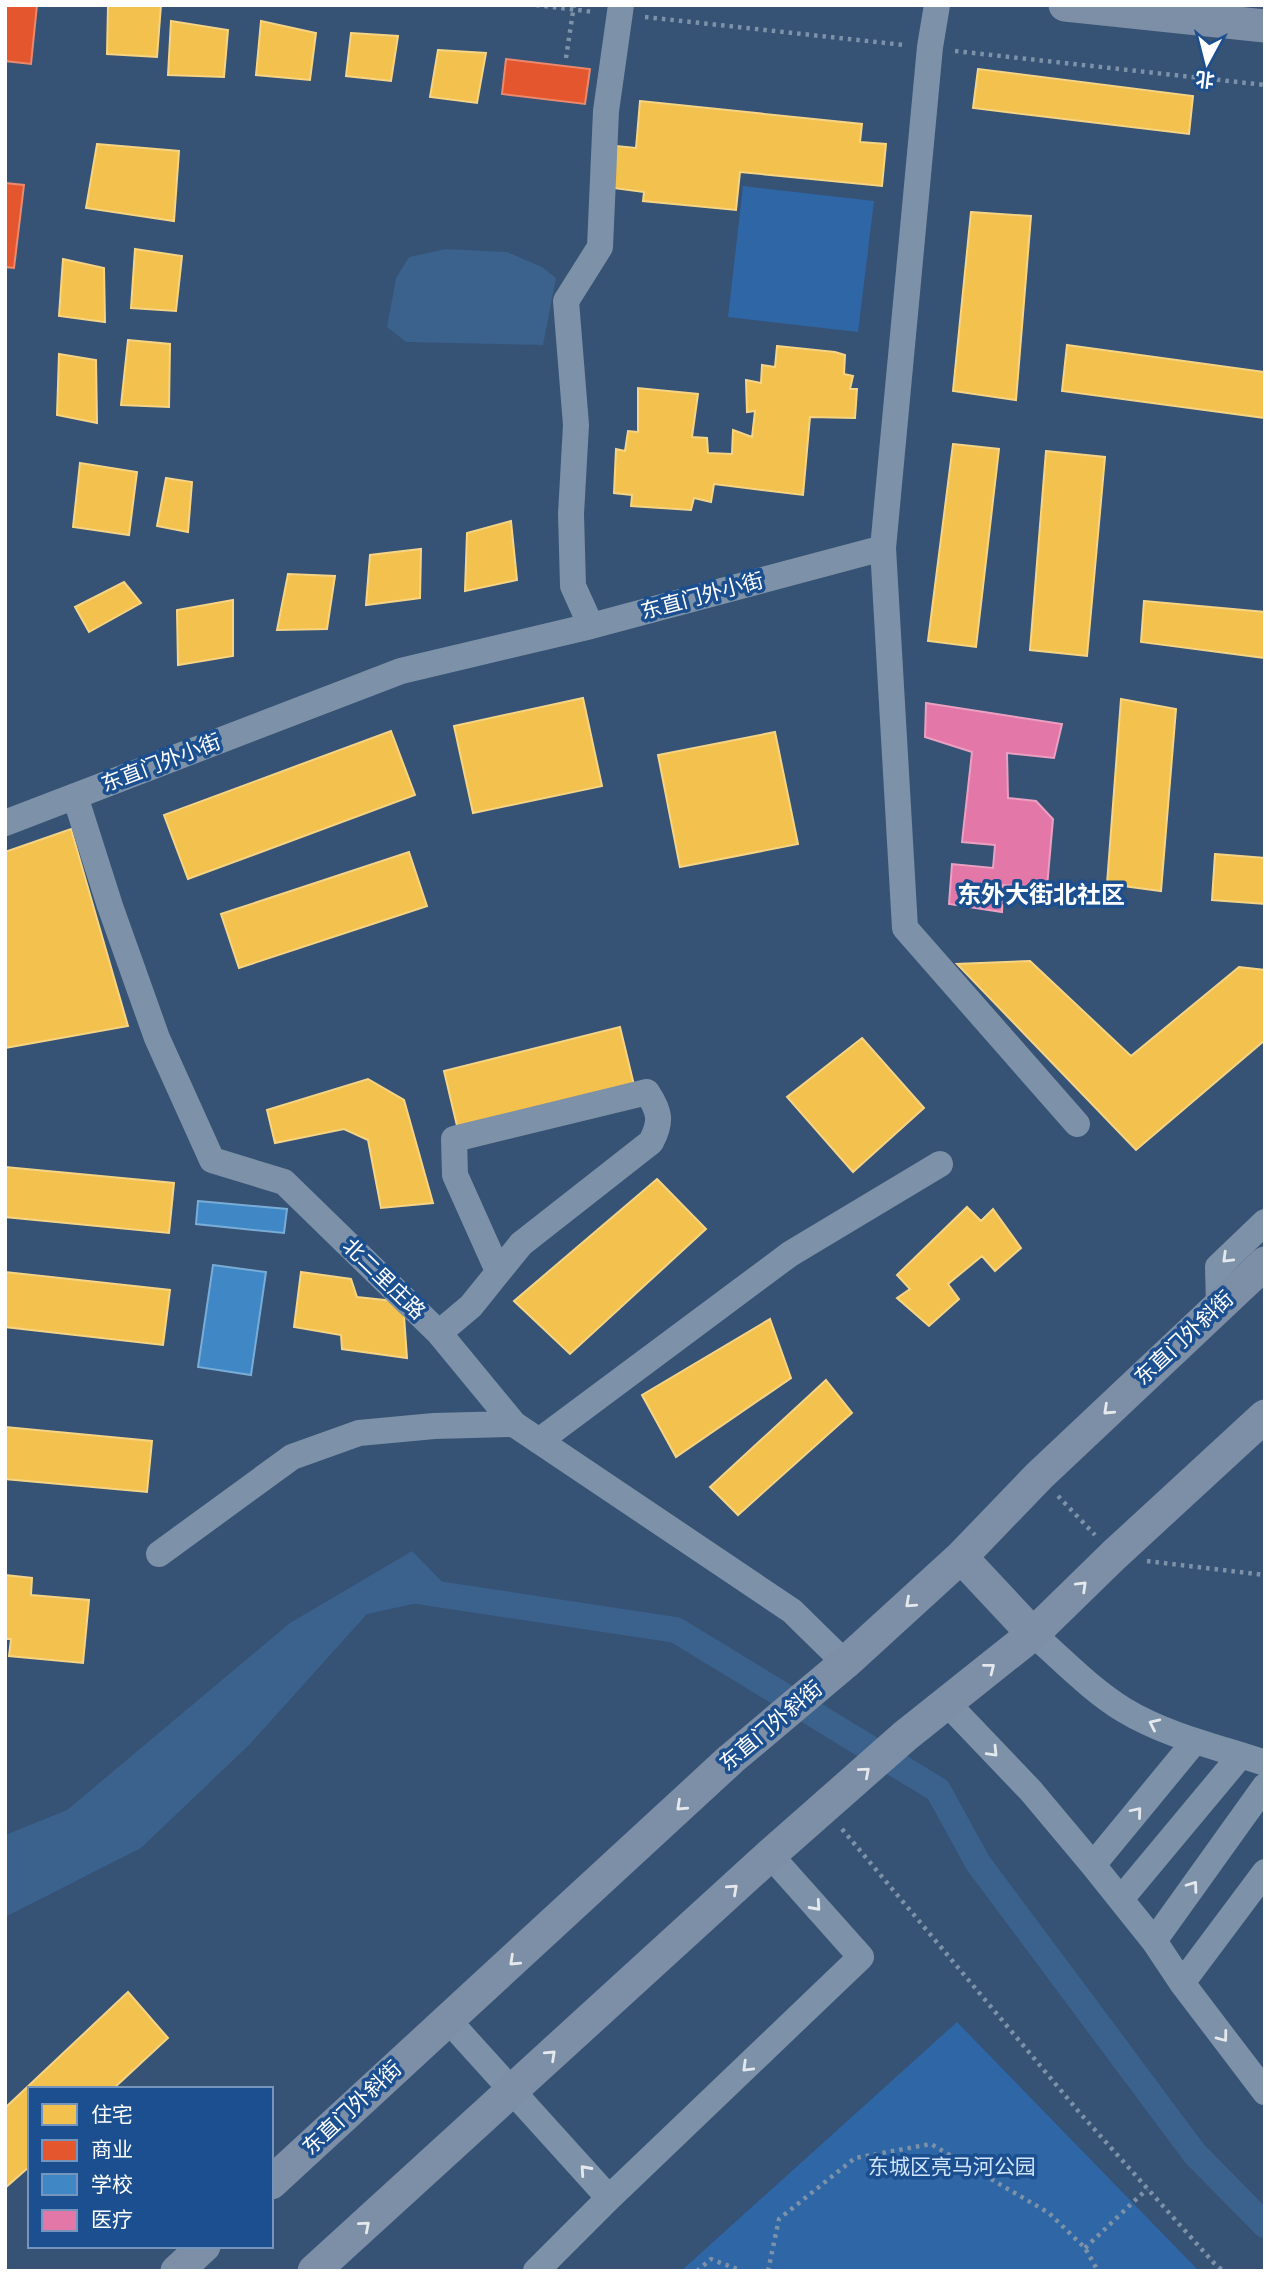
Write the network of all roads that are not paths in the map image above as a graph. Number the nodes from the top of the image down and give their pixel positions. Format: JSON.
{"nodes":[{"id":1,"x":937,"y":5,"type":"edge"},
{"id":2,"x":1065,"y":5,"type":"edge"},
{"id":3,"x":620,"y":10,"type":"edge"},
{"id":4,"x":1265,"y":26,"type":"edge"},
{"id":5,"x":883,"y":548,"type":"junction"},
{"id":6,"x":591,"y":626,"type":"junction"},
{"id":7,"x":75,"y":796,"type":"junction"},
{"id":8,"x":5,"y":823,"type":"edge"},
{"id":9,"x":1077,"y":1124,"type":"dead end"},
{"id":10,"x":940,"y":1164,"type":"dead end"},
{"id":11,"x":1265,"y":1222,"type":"edge"},
{"id":12,"x":1265,"y":1263,"type":"edge"},
{"id":13,"x":498,"y":1271,"type":"junction"},
{"id":14,"x":1219,"y":1306,"type":"junction"},
{"id":15,"x":439,"y":1333,"type":"junction"},
{"id":16,"x":1265,"y":1416,"type":"edge"},
{"id":17,"x":514,"y":1424,"type":"junction"},
{"id":18,"x":539,"y":1441,"type":"junction"},
{"id":19,"x":159,"y":1554,"type":"dead end"},
{"id":20,"x":961,"y":1558,"type":"junction"},
{"id":21,"x":1034,"y":1634,"type":"junction"},
{"id":22,"x":845,"y":1663,"type":"junction"},
{"id":23,"x":946,"y":1702,"type":"junction"},
{"id":24,"x":1195,"y":1741,"type":"junction"},
{"id":25,"x":1253,"y":1759,"type":"edge"},
{"id":26,"x":1265,"y":1786,"type":"edge"},
{"id":27,"x":770,"y":1855,"type":"junction"},
{"id":28,"x":1093,"y":1865,"type":"junction"},
{"id":29,"x":1265,"y":1872,"type":"edge"},
{"id":30,"x":1121,"y":1899,"type":"junction"},
{"id":31,"x":1154,"y":1941,"type":"junction"},
{"id":32,"x":1182,"y":1983,"type":"junction"},
{"id":33,"x":449,"y":2021,"type":"junction"},
{"id":34,"x":513,"y":2090,"type":"junction"},
{"id":35,"x":1265,"y":2092,"type":"edge"},
{"id":36,"x":273,"y":2181,"type":"edge"},
{"id":37,"x":609,"y":2198,"type":"junction"},
{"id":38,"x":202,"y":2248,"type":"edge"},
{"id":39,"x":177,"y":2271,"type":"edge"},
{"id":40,"x":314,"y":2271,"type":"edge"},
{"id":41,"x":536,"y":2271,"type":"edge"}],
"edges":[{"from":1,"to":5,"type":"street"},
{"from":2,"to":4,"type":"main road"},
{"from":3,"to":6,"type":"street"},
{"from":5,"to":6,"type":"street","name":"东直门外小街"},
{"from":5,"to":9,"type":"street"},
{"from":6,"to":7,"type":"street","name":"东直门外小街"},
{"from":7,"to":8,"type":"street","name":"东直门外小街"},
{"from":7,"to":15,"type":"street","name":"北二里庄路"},
{"from":10,"to":18,"type":"street"},
{"from":11,"to":14,"type":"street","one_way":true},
{"from":12,"to":14,"type":"main road","name":"东直门外斜街"},
{"from":13,"to":13,"type":"street"},
{"from":13,"to":15,"type":"street"},
{"from":14,"to":20,"type":"main road","name":"东直门外斜街","one_way":true},
{"from":15,"to":17,"type":"street","name":"北二里庄路"},
{"from":21,"to":16,"type":"main road","one_way":true},
{"from":17,"to":18,"type":"street","name":"北二里庄路"},
{"from":17,"to":19,"type":"street"},
{"from":18,"to":22,"type":"street","name":"北二里庄路"},
{"from":20,"to":21,"type":"main road"},
{"from":20,"to":22,"type":"main road","name":"东直门外斜街","one_way":true},
{"from":23,"to":21,"type":"main road","one_way":true},
{"from":24,"to":21,"type":"street","one_way":true},
{"from":22,"to":33,"type":"main road","name":"东直门外斜街","one_way":true},
{"from":27,"to":23,"type":"main road","one_way":true},
{"from":23,"to":28,"type":"street","one_way":true},
{"from":24,"to":25,"type":"street"},
{"from":28,"to":24,"type":"street","one_way":true},
{"from":25,"to":30,"type":"street"},
{"from":31,"to":26,"type":"street","one_way":true},
{"from":34,"to":27,"type":"main road","one_way":true},
{"from":27,"to":37,"type":"street","one_way":true},
{"from":28,"to":30,"type":"street"},
{"from":29,"to":32,"type":"street"},
{"from":30,"to":31,"type":"street"},
{"from":31,"to":32,"type":"street"},
{"from":32,"to":35,"type":"street","one_way":true},
{"from":33,"to":34,"type":"street"},
{"from":33,"to":36,"type":"main road","name":"东直门外斜街"},
{"from":37,"to":34,"type":"street","one_way":true},
{"from":40,"to":34,"type":"main road","one_way":true},
{"from":37,"to":41,"type":"street"},
{"from":38,"to":39,"type":"main road"}]}
